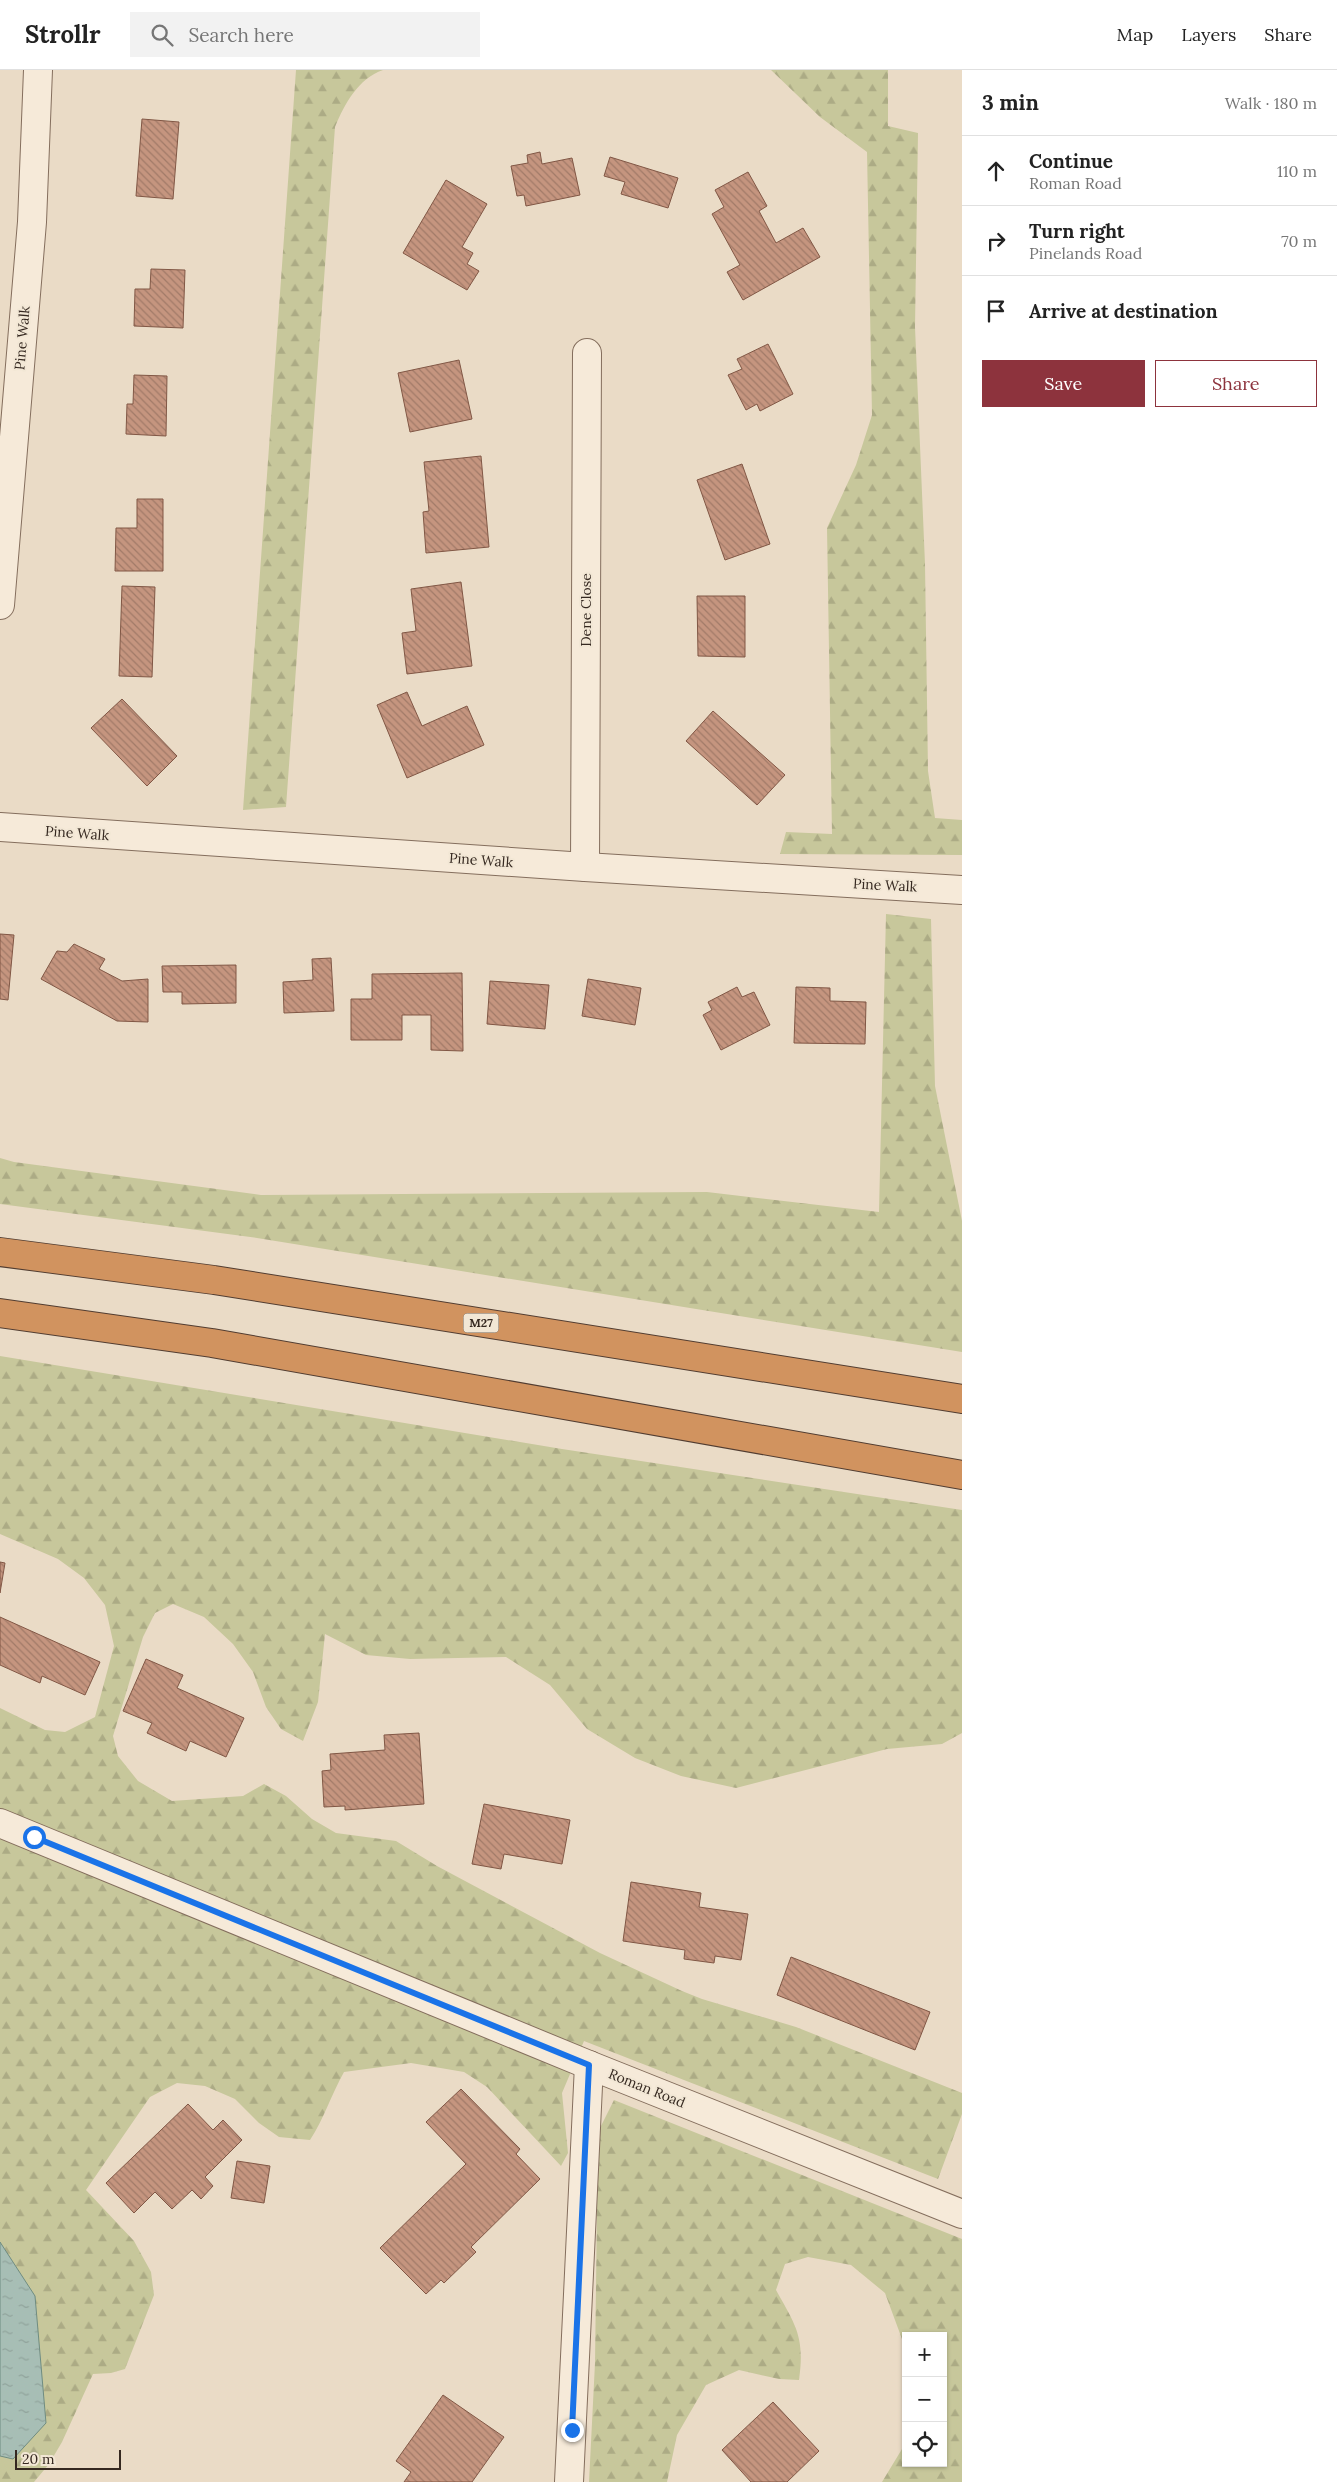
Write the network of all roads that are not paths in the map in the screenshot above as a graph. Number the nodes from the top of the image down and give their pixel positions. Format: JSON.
{"nodes":[{"id":1,"x":38,"y":70,"type":"edge"},
{"id":2,"x":587,"y":353,"type":"dead end"},
{"id":3,"x":0,"y":605,"type":"edge"},
{"id":4,"x":0,"y":827,"type":"edge"},
{"id":5,"x":585,"y":867,"type":"junction"},
{"id":6,"x":962,"y":890,"type":"edge"},
{"id":7,"x":0,"y":1252,"type":"edge"},
{"id":8,"x":0,"y":1313,"type":"edge"},
{"id":9,"x":962,"y":1399,"type":"edge"},
{"id":10,"x":962,"y":1475,"type":"edge"},
{"id":11,"x":0,"y":1823,"type":"edge"},
{"id":12,"x":589,"y":2065,"type":"junction"},
{"id":13,"x":962,"y":2214,"type":"edge"},
{"id":14,"x":569,"y":2482,"type":"edge"}],
"edges":[{"from":1,"to":3,"type":"street","name":"Pine Walk"},
{"from":2,"to":5,"type":"street","name":"Dene Close"},
{"from":4,"to":5,"type":"street","name":"Pine Walk"},
{"from":5,"to":6,"type":"street","name":"Pine Walk"},
{"from":7,"to":9,"type":"highway","number":"M27"},
{"from":8,"to":10,"type":"highway"},
{"from":11,"to":12,"type":"street","name":"Roman Road"},
{"from":12,"to":13,"type":"street","name":"Roman Road"},
{"from":12,"to":14,"type":"street"}]}
